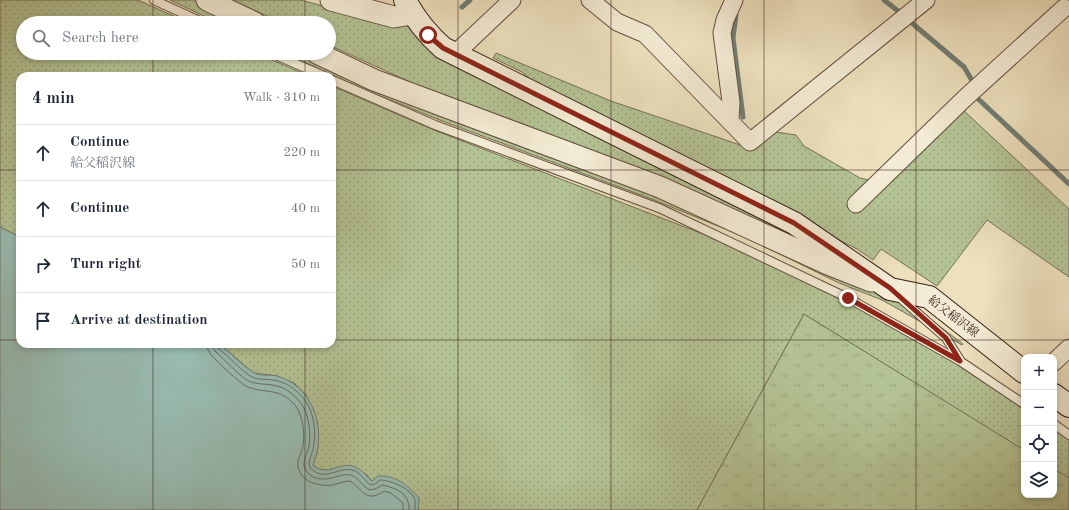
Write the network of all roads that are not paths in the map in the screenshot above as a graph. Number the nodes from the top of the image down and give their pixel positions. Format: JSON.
{"nodes":[{"id":1,"x":154,"y":0,"type":"edge"},
{"id":2,"x":207,"y":0,"type":"edge"},
{"id":3,"x":331,"y":0,"type":"edge"},
{"id":4,"x":512,"y":0,"type":"edge"},
{"id":5,"x":590,"y":0,"type":"edge"},
{"id":6,"x":734,"y":0,"type":"edge"},
{"id":7,"x":926,"y":0,"type":"edge"},
{"id":8,"x":408,"y":7,"type":"edge"},
{"id":9,"x":1064,"y":7,"type":"edge"},
{"id":10,"x":189,"y":16,"type":"edge"},
{"id":11,"x":240,"y":16,"type":"edge"},
{"id":12,"x":455,"y":54,"type":"junction"},
{"id":13,"x":287,"y":60,"type":"edge"},
{"id":14,"x":332,"y":60,"type":"edge"},
{"id":15,"x":315,"y":72,"type":"edge"},
{"id":16,"x":336,"y":82,"type":"edge"},
{"id":17,"x":730,"y":120,"type":"junction"},
{"id":18,"x":856,"y":204,"type":"dead end"},
{"id":19,"x":890,"y":288,"type":"junction"},
{"id":20,"x":1069,"y":348,"type":"edge"},
{"id":21,"x":1057,"y":359,"type":"edge"},
{"id":22,"x":960,"y":361,"type":"junction"},
{"id":23,"x":1021,"y":370,"type":"edge"},
{"id":24,"x":1057,"y":397,"type":"edge"},
{"id":25,"x":1021,"y":402,"type":"edge"},
{"id":26,"x":1069,"y":406,"type":"edge"},
{"id":27,"x":1057,"y":426,"type":"edge"},
{"id":28,"x":1069,"y":434,"type":"edge"}],
"edges":[{"from":1,"to":10,"type":"lane"},
{"from":2,"to":11,"type":"street"},
{"from":3,"to":8,"type":"street"},
{"from":4,"to":12,"type":"street"},
{"from":5,"to":17,"type":"street"},
{"from":6,"to":17,"type":"street"},
{"from":7,"to":17,"type":"street"},
{"from":8,"to":12,"type":"main road","name":"給父稲沢線"},
{"from":9,"to":18,"type":"street"},
{"from":12,"to":19,"type":"main road","name":"給父稲沢線"},
{"from":13,"to":15,"type":"lane"},
{"from":14,"to":19,"type":"street"},
{"from":16,"to":22,"type":"lane"},
{"from":19,"to":22,"type":"lane"},
{"from":19,"to":23,"type":"main road","name":"給父稲沢線"},
{"from":20,"to":21,"type":"street"},
{"from":22,"to":25,"type":"lane"},
{"from":24,"to":26,"type":"main road"},
{"from":27,"to":28,"type":"lane"}]}
